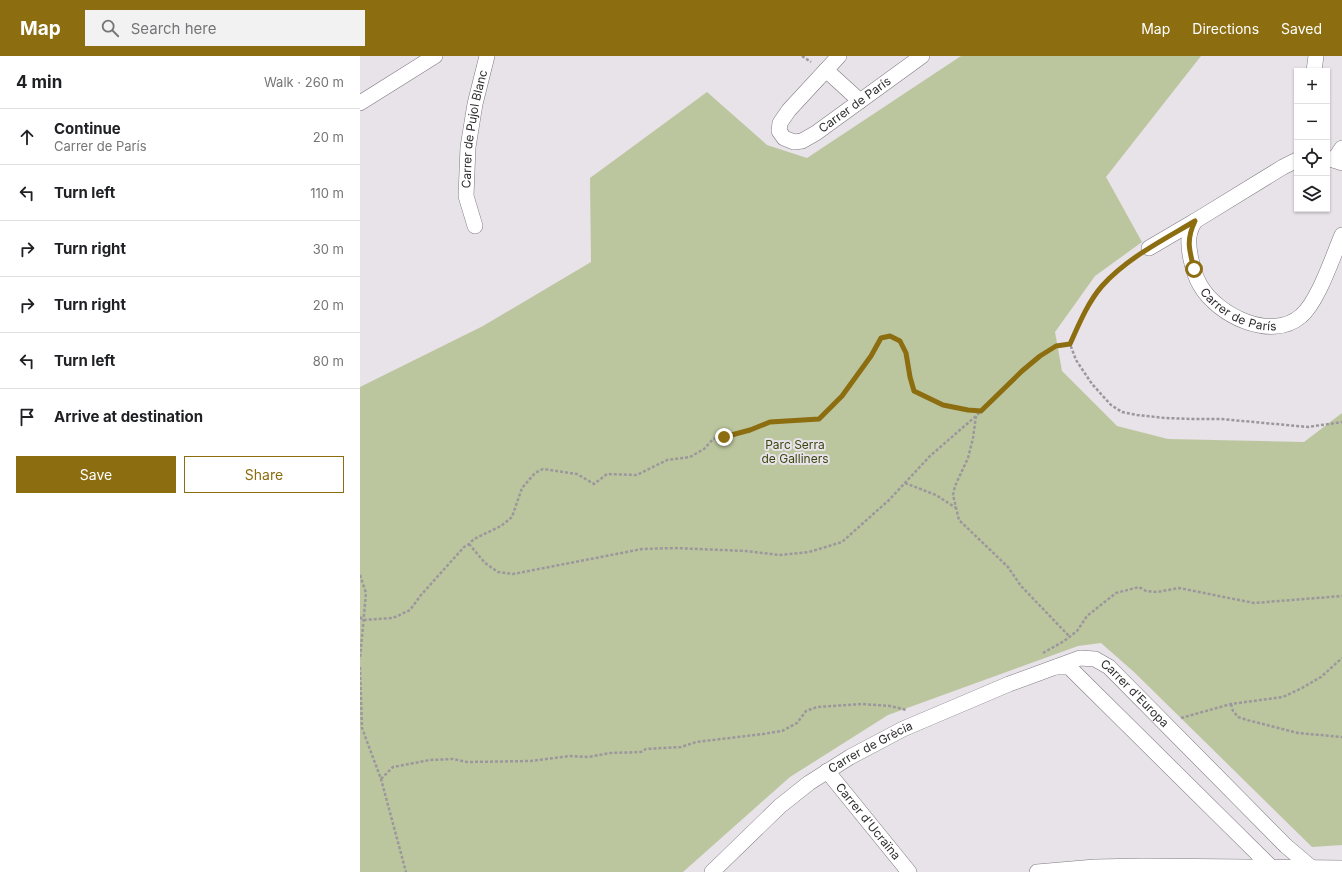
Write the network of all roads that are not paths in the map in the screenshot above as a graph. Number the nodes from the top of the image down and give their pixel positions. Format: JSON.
{"nodes":[{"id":1,"x":436,"y":56,"type":"edge"},
{"id":2,"x":487,"y":56,"type":"edge"},
{"id":3,"x":839,"y":56,"type":"edge"},
{"id":4,"x":922,"y":56,"type":"edge"},
{"id":5,"x":1316,"y":56,"type":"edge"},
{"id":6,"x":820,"y":67,"type":"junction"},
{"id":7,"x":1314,"y":68,"type":"edge"},
{"id":8,"x":860,"y":101,"type":"junction"},
{"id":9,"x":360,"y":103,"type":"edge"},
{"id":10,"x":1294,"y":162,"type":"edge"},
{"id":11,"x":1195,"y":221,"type":"junction"},
{"id":12,"x":475,"y":226,"type":"dead end"},
{"id":13,"x":1342,"y":235,"type":"edge"},
{"id":14,"x":1149,"y":248,"type":"road end"},
{"id":15,"x":1056,"y":667,"type":"junction"},
{"id":16,"x":827,"y":771,"type":"junction"},
{"id":17,"x":1272,"y":868,"type":"junction"},
{"id":18,"x":1312,"y":868,"type":"junction"},
{"id":19,"x":1342,"y":868,"type":"edge"},
{"id":20,"x":712,"y":872,"type":"edge"},
{"id":21,"x":909,"y":872,"type":"edge"},
{"id":22,"x":1037,"y":872,"type":"edge"}],
"edges":[{"from":1,"to":9,"type":"street"},
{"from":2,"to":12,"type":"street","name":"Carrer de Pujol Blanc"},
{"from":3,"to":6,"type":"street"},
{"from":4,"to":8,"type":"street","name":"Carrer de París"},
{"from":5,"to":7,"type":"street"},
{"from":6,"to":8,"type":"street"},
{"from":6,"to":8,"type":"street","name":"Carrer de París"},
{"from":10,"to":11,"type":"street"},
{"from":11,"to":13,"type":"street","name":"Carrer de París"},
{"from":11,"to":14,"type":"street"},
{"from":15,"to":16,"type":"street","name":"Carrer de Grècia"},
{"from":15,"to":17,"type":"street","name":"Carrer d'Europa"},
{"from":15,"to":18,"type":"street","name":"Carrer d'Europa"},
{"from":16,"to":20,"type":"street","name":"Carrer de Grècia"},
{"from":16,"to":21,"type":"street","name":"Carrer d'Ucraïna"},
{"from":17,"to":18,"type":"street"},
{"from":17,"to":22,"type":"street"},
{"from":18,"to":19,"type":"street"}]}
